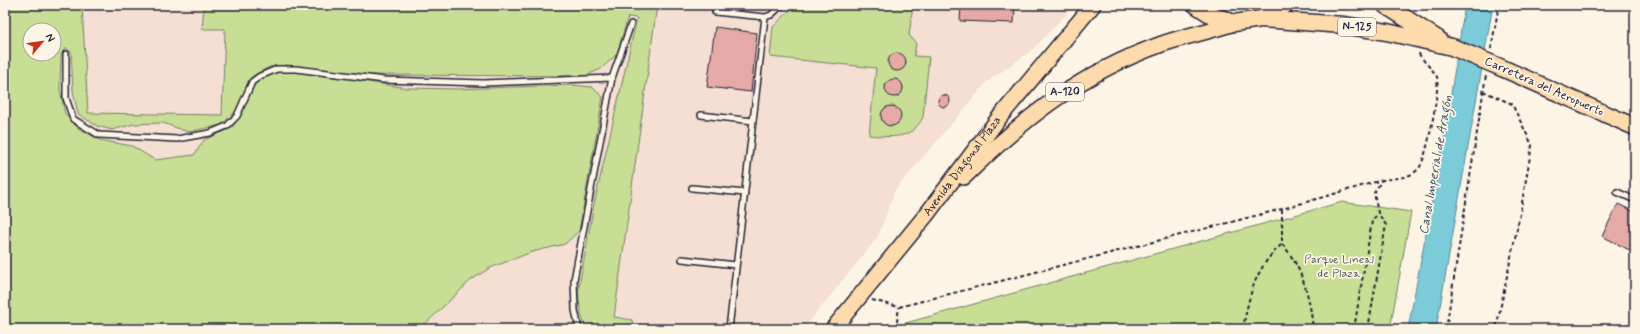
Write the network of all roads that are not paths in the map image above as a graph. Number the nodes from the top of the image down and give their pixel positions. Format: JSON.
{"nodes":[{"id":1,"x":782,"y":5,"type":"edge"},
{"id":2,"x":1093,"y":5,"type":"edge"},
{"id":3,"x":1196,"y":5,"type":"edge"},
{"id":4,"x":1285,"y":5,"type":"edge"},
{"id":5,"x":1385,"y":5,"type":"edge"},
{"id":6,"x":715,"y":12,"type":"dead end"},
{"id":7,"x":765,"y":17,"type":"junction"},
{"id":8,"x":1261,"y":19,"type":"junction"},
{"id":9,"x":1234,"y":23,"type":"junction"},
{"id":10,"x":631,"y":24,"type":"dead end"},
{"id":11,"x":1452,"y":47,"type":"junction"},
{"id":12,"x":66,"y":54,"type":"dead end"},
{"id":13,"x":612,"y":78,"type":"junction"},
{"id":14,"x":701,"y":116,"type":"dead end"},
{"id":15,"x":753,"y":121,"type":"junction"},
{"id":16,"x":1635,"y":127,"type":"edge"},
{"id":17,"x":692,"y":188,"type":"dead end"},
{"id":18,"x":1617,"y":192,"type":"dead end"},
{"id":19,"x":745,"y":193,"type":"junction"},
{"id":20,"x":1635,"y":200,"type":"edge"},
{"id":21,"x":927,"y":214,"type":"junction"},
{"id":22,"x":682,"y":259,"type":"dead end"},
{"id":23,"x":736,"y":265,"type":"junction"},
{"id":24,"x":579,"y":329,"type":"edge"},
{"id":25,"x":729,"y":329,"type":"edge"},
{"id":26,"x":833,"y":329,"type":"edge"}],
"edges":[{"from":1,"to":7,"type":"lane"},
{"from":2,"to":21,"type":"main road","name":"Avenida Diagonal Plaza","number":"A-120"},
{"from":3,"to":9,"type":"highway"},
{"from":4,"to":8,"type":"highway"},
{"from":5,"to":11,"type":"highway","number":"N-125"},
{"from":6,"to":7,"type":"lane"},
{"from":7,"to":15,"type":"lane"},
{"from":8,"to":9,"type":"highway"},
{"from":8,"to":11,"type":"highway","number":"N-125"},
{"from":9,"to":21,"type":"main road","number":"A-120"},
{"from":10,"to":13,"type":"lane"},
{"from":11,"to":16,"type":"highway","name":"Carretera del Aeropuerto","number":"N-125","bridge":true},
{"from":12,"to":13,"type":"lane"},
{"from":13,"to":24,"type":"lane"},
{"from":14,"to":15,"type":"lane"},
{"from":15,"to":19,"type":"lane"},
{"from":17,"to":19,"type":"lane"},
{"from":18,"to":20,"type":"lane"},
{"from":19,"to":23,"type":"lane"},
{"from":21,"to":26,"type":"main road","name":"Avenida Diagonal Plaza","number":"A-120"},
{"from":22,"to":23,"type":"lane"},
{"from":23,"to":25,"type":"lane"}]}
